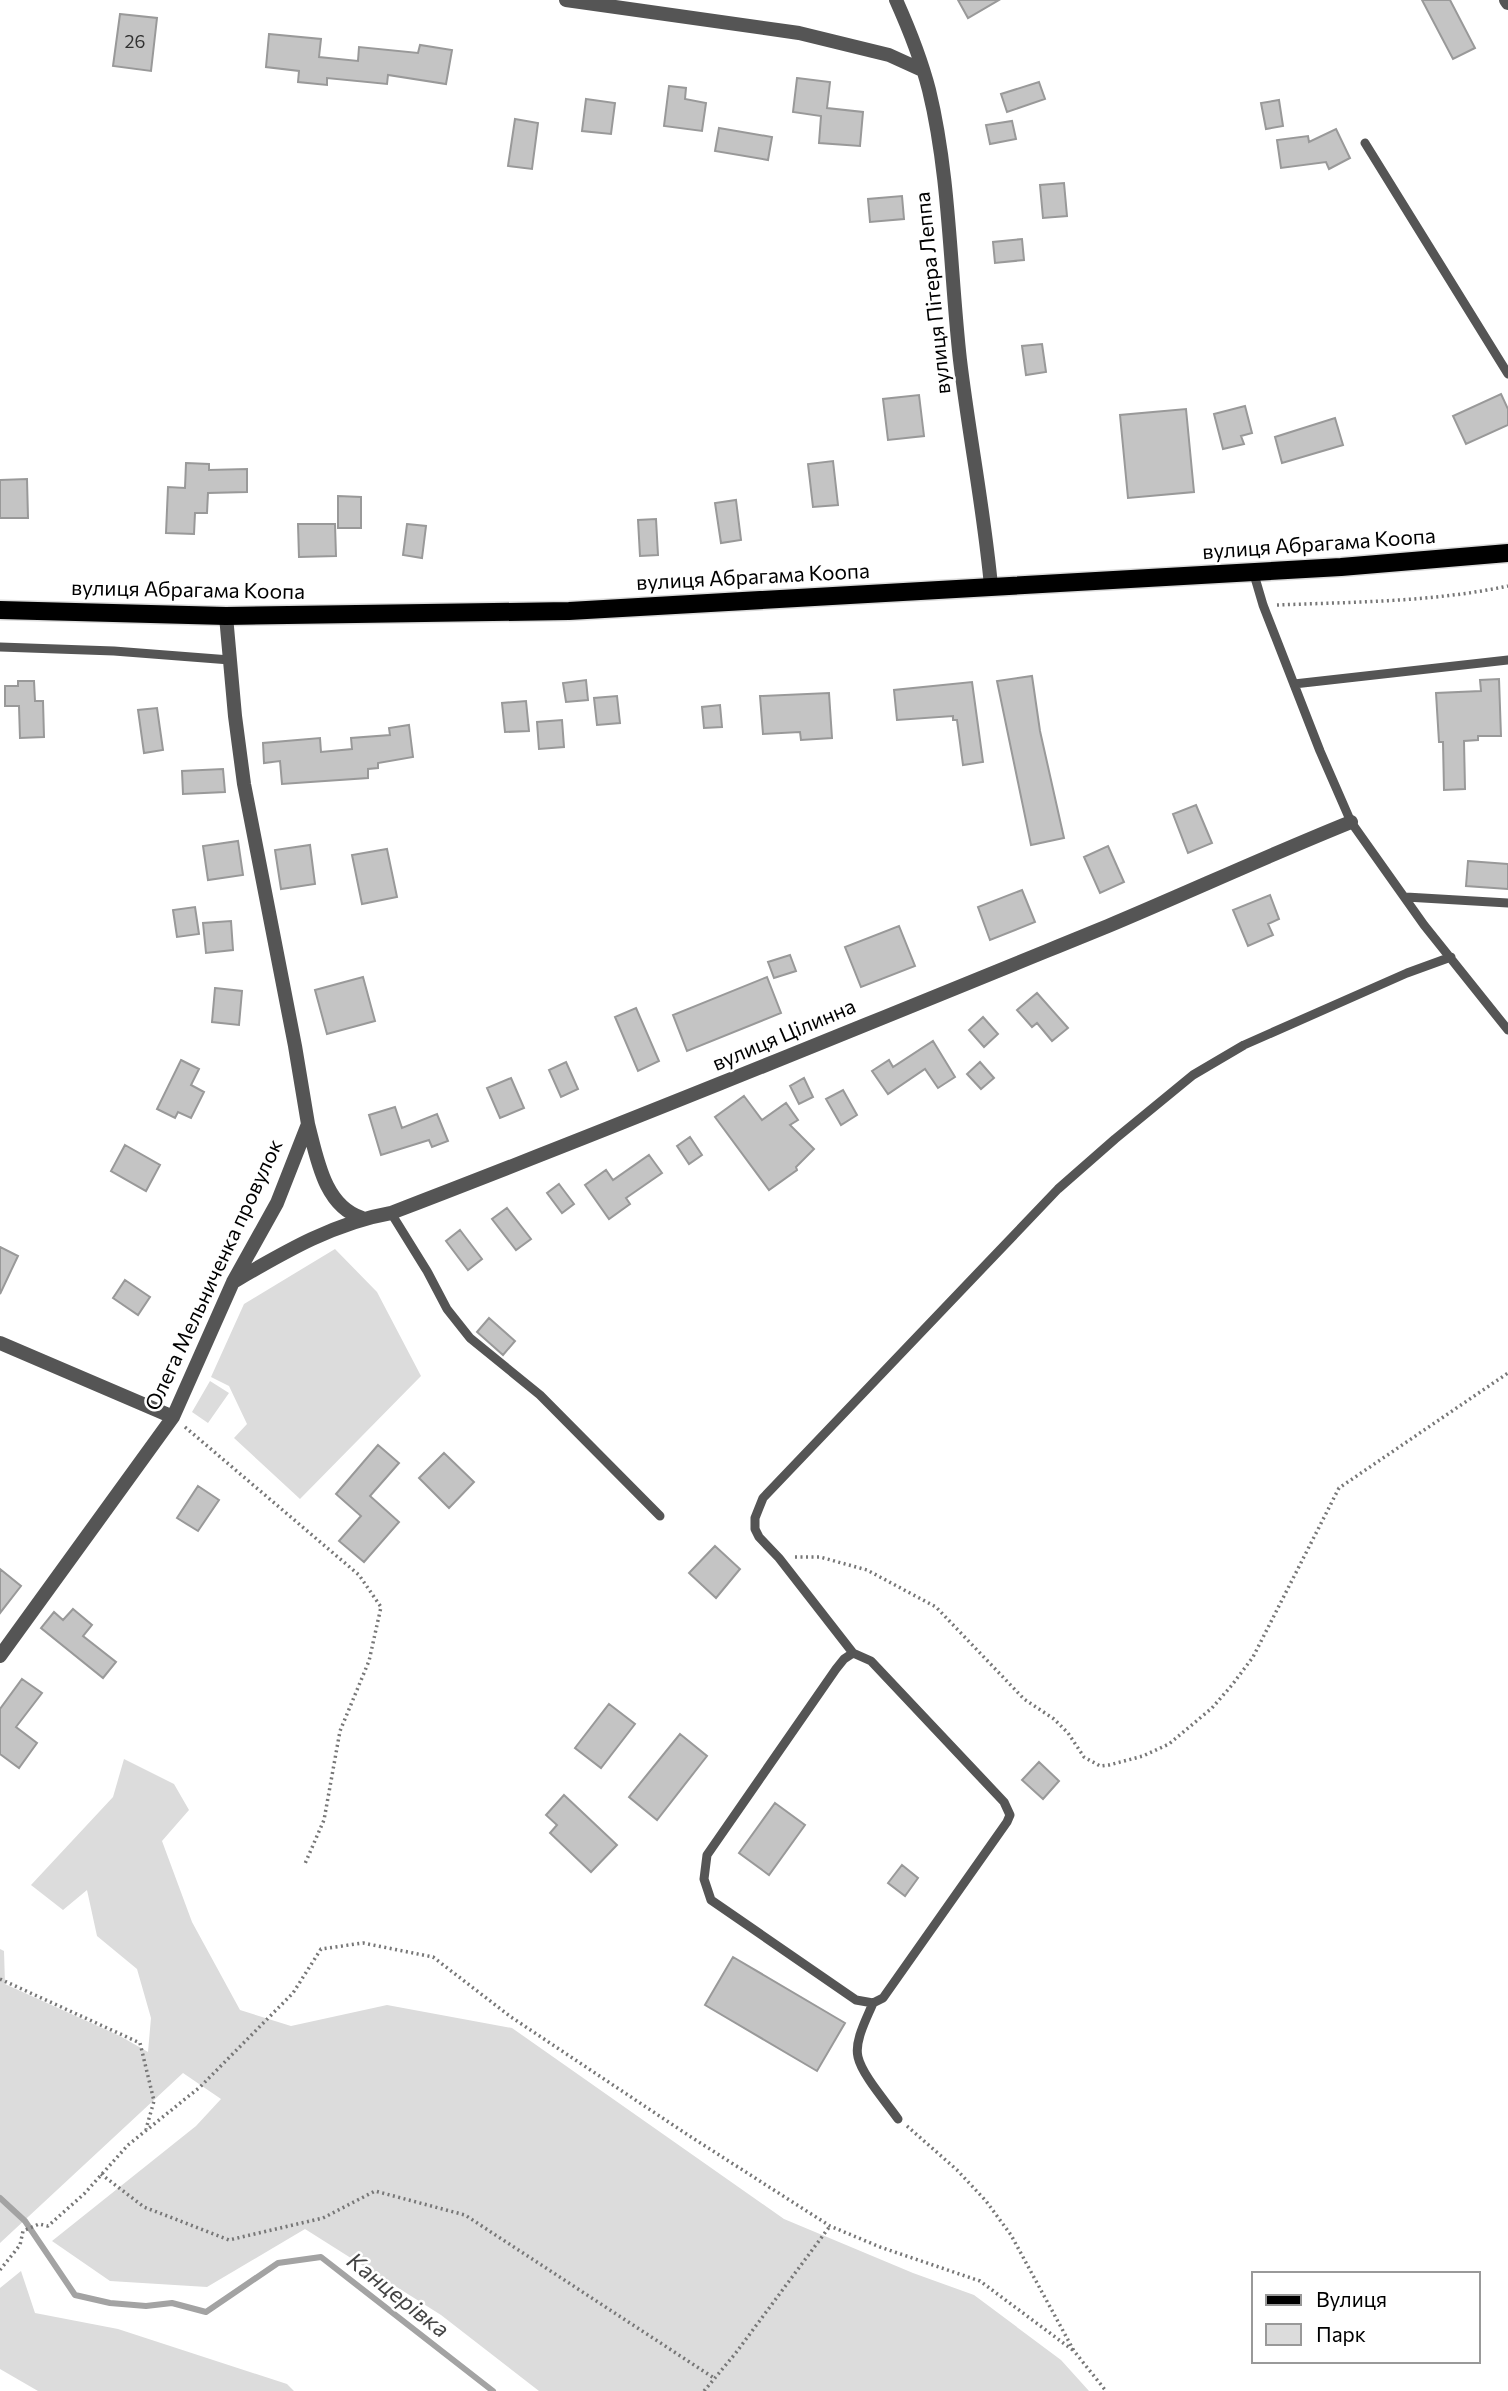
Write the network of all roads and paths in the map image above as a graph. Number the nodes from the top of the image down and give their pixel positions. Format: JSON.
{"nodes":[{"id":1,"x":566,"y":0,"type":"edge"},
{"id":2,"x":896,"y":0,"type":"edge"},
{"id":3,"x":922,"y":70,"type":"junction"},
{"id":4,"x":1365,"y":144,"type":"dead end"},
{"id":5,"x":1508,"y":374,"type":"edge"},
{"id":6,"x":1508,"y":553,"type":"edge"},
{"id":7,"x":1253,"y":571,"type":"junction"},
{"id":8,"x":992,"y":586,"type":"junction"},
{"id":9,"x":1508,"y":586,"type":"edge"},
{"id":10,"x":1263,"y":605,"type":"junction"},
{"id":11,"x":0,"y":610,"type":"edge"},
{"id":12,"x":226,"y":615,"type":"junction"},
{"id":13,"x":0,"y":647,"type":"edge"},
{"id":14,"x":230,"y":660,"type":"junction"},
{"id":15,"x":1508,"y":660,"type":"edge"},
{"id":16,"x":1294,"y":684,"type":"junction"},
{"id":17,"x":1351,"y":822,"type":"junction"},
{"id":18,"x":1406,"y":897,"type":"junction"},
{"id":19,"x":1508,"y":903,"type":"edge"},
{"id":20,"x":1451,"y":957,"type":"junction"},
{"id":21,"x":1508,"y":1030,"type":"edge"},
{"id":22,"x":308,"y":1124,"type":"junction"},
{"id":23,"x":391,"y":1213,"type":"junction"},
{"id":24,"x":362,"y":1218,"type":"junction"},
{"id":25,"x":233,"y":1282,"type":"junction"},
{"id":26,"x":0,"y":1343,"type":"edge"},
{"id":27,"x":1508,"y":1373,"type":"edge"},
{"id":28,"x":173,"y":1417,"type":"junction"},
{"id":29,"x":660,"y":1516,"type":"dead end"},
{"id":30,"x":779,"y":1558,"type":"junction"},
{"id":31,"x":853,"y":1653,"type":"junction"},
{"id":32,"x":0,"y":1656,"type":"edge"},
{"id":33,"x":304,"y":1866,"type":"dead end"},
{"id":34,"x":0,"y":1979,"type":"edge"},
{"id":35,"x":873,"y":2003,"type":"junction"},
{"id":36,"x":898,"y":2119,"type":"joint"},
{"id":37,"x":145,"y":2131,"type":"junction"},
{"id":38,"x":102,"y":2174,"type":"junction"},
{"id":39,"x":830,"y":2226,"type":"junction"},
{"id":40,"x":0,"y":2270,"type":"edge"},
{"id":41,"x":1074,"y":2351,"type":"junction"},
{"id":42,"x":714,"y":2378,"type":"junction"},
{"id":43,"x":704,"y":2391,"type":"edge"},
{"id":44,"x":1106,"y":2391,"type":"edge"}],
"edges":[{"from":1,"to":3,"type":"street"},
{"from":2,"to":3,"type":"street","name":"вулиця Пітера Леппа"},
{"from":3,"to":8,"type":"street","name":"вулиця Пітера Леппа"},
{"from":4,"to":5,"type":"lane"},
{"from":6,"to":7,"type":"main road","name":"вулиця Абрагама Коопа"},
{"from":7,"to":8,"type":"main road","name":"вулиця Абрагама Коопа"},
{"from":7,"to":10,"type":"lane"},
{"from":8,"to":12,"type":"main road","name":"вулиця Абрагама Коопа"},
{"from":9,"to":10,"type":"path"},
{"from":10,"to":16,"type":"lane"},
{"from":11,"to":12,"type":"main road","name":"вулиця Абрагама Коопа"},
{"from":12,"to":14,"type":"street","name":"Олега Мельниченка провулок"},
{"from":13,"to":14,"type":"lane"},
{"from":14,"to":22,"type":"street","name":"Олега Мельниченка провулок"},
{"from":15,"to":16,"type":"lane"},
{"from":16,"to":17,"type":"lane"},
{"from":17,"to":18,"type":"lane"},
{"from":17,"to":23,"type":"street","name":"вулиця Цілинна"},
{"from":18,"to":19,"type":"lane"},
{"from":18,"to":20,"type":"lane"},
{"from":20,"to":21,"type":"lane"},
{"from":20,"to":30,"type":"lane"},
{"from":22,"to":24,"type":"street"},
{"from":22,"to":25,"type":"street","name":"Олега Мельниченка провулок"},
{"from":23,"to":24,"type":"street","name":"вулиця Цілинна"},
{"from":23,"to":29,"type":"lane"},
{"from":24,"to":25,"type":"street","name":"вулиця Цілинна"},
{"from":25,"to":28,"type":"street","name":"Олега Мельниченка провулок"},
{"from":26,"to":28,"type":"street"},
{"from":27,"to":30,"type":"path"},
{"from":28,"to":32,"type":"street","name":"Олега Мельниченка провулок"},
{"from":28,"to":33,"type":"path"},
{"from":30,"to":31,"type":"lane"},
{"from":31,"to":35,"type":"lane"},
{"from":31,"to":35,"type":"lane"},
{"from":34,"to":37,"type":"path"},
{"from":35,"to":36,"type":"lane"},
{"from":36,"to":41,"type":"path"},
{"from":37,"to":38,"type":"path"},
{"from":37,"to":39,"type":"path"},
{"from":38,"to":40,"type":"path"},
{"from":38,"to":42,"type":"path"},
{"from":39,"to":41,"type":"path"},
{"from":39,"to":42,"type":"path"},
{"from":41,"to":44,"type":"path"},
{"from":42,"to":43,"type":"path"}]}
